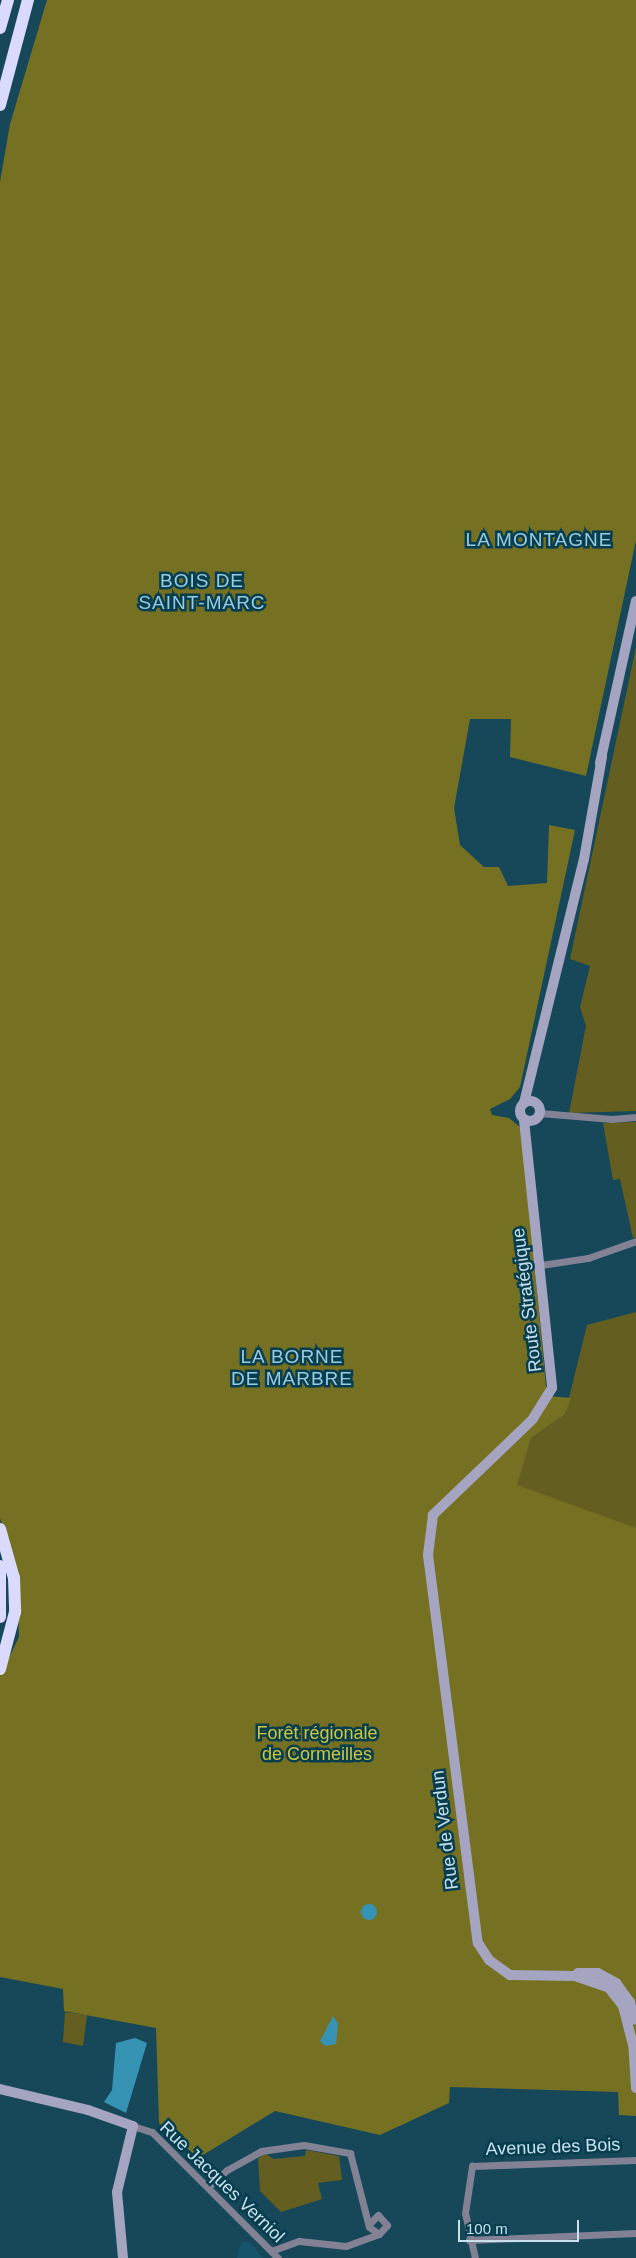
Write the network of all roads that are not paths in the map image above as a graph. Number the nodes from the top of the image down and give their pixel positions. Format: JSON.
{"nodes":[{"id":1,"x":8,"y":0,"type":"edge"},
{"id":2,"x":28,"y":0,"type":"edge"},
{"id":3,"x":0,"y":28,"type":"edge"},
{"id":4,"x":0,"y":105,"type":"edge"},
{"id":5,"x":636,"y":591,"type":"edge"},
{"id":6,"x":636,"y":601,"type":"edge"},
{"id":7,"x":624,"y":649,"type":"junction"},
{"id":8,"x":533,"y":1082,"type":"junction"},
{"id":9,"x":524,"y":1103,"type":"junction"},
{"id":10,"x":534,"y":1114,"type":"junction"},
{"id":11,"x":636,"y":1116,"type":"edge"},
{"id":12,"x":636,"y":1242,"type":"edge"},
{"id":13,"x":541,"y":1265,"type":"junction"},
{"id":14,"x":0,"y":1529,"type":"edge"},
{"id":15,"x":0,"y":1566,"type":"edge"},
{"id":16,"x":435,"y":1610,"type":"joint"},
{"id":17,"x":0,"y":1617,"type":"edge"},
{"id":18,"x":0,"y":1669,"type":"edge"},
{"id":19,"x":636,"y":2088,"type":"edge"},
{"id":20,"x":0,"y":2089,"type":"edge"},
{"id":21,"x":133,"y":2126,"type":"junction"},
{"id":22,"x":636,"y":2160,"type":"edge"},
{"id":23,"x":208,"y":2187,"type":"junction"},
{"id":24,"x":368,"y":2224,"type":"junction"},
{"id":25,"x":636,"y":2233,"type":"edge"},
{"id":26,"x":379,"y":2234,"type":"junction"},
{"id":27,"x":469,"y":2240,"type":"junction"},
{"id":28,"x":271,"y":2251,"type":"junction"},
{"id":29,"x":123,"y":2258,"type":"edge"},
{"id":30,"x":278,"y":2258,"type":"edge"},
{"id":31,"x":475,"y":2258,"type":"edge"}],
"edges":[{"from":1,"to":3,"type":"highway"},
{"from":2,"to":4,"type":"highway"},
{"from":5,"to":7,"type":"street","name":"Route Stratégique"},
{"from":6,"to":7,"type":"street","name":"Route Stratégique"},
{"from":7,"to":8,"type":"street","name":"Route Stratégique"},
{"from":8,"to":9,"type":"street","name":"Route Stratégique"},
{"from":8,"to":10,"type":"street","name":"Route Stratégique"},
{"from":9,"to":10,"type":"street"},
{"from":9,"to":10,"type":"street"},
{"from":10,"to":11,"type":"street"},
{"from":10,"to":13,"type":"street","name":"Route Stratégique"},
{"from":12,"to":13,"type":"street"},
{"from":13,"to":16,"type":"street","name":"Route Stratégique"},
{"from":14,"to":18,"type":"highway"},
{"from":15,"to":17,"type":"highway"},
{"from":16,"to":19,"type":"street","name":"Rue de Verdun"},
{"from":20,"to":21,"type":"street","name":"Rue Jacques Verniol"},
{"from":21,"to":23,"type":"street","name":"Rue Jacques Verniol"},
{"from":21,"to":29,"type":"street"},
{"from":22,"to":27,"type":"street","name":"Avenue des Bois"},
{"from":23,"to":24,"type":"street"},
{"from":23,"to":28,"type":"street","name":"Rue Jacques Verniol"},
{"from":24,"to":26,"type":"street"},
{"from":24,"to":26,"type":"street"},
{"from":25,"to":27,"type":"street"},
{"from":26,"to":28,"type":"street"},
{"from":27,"to":31,"type":"street"},
{"from":28,"to":30,"type":"street","name":"Rue Jacques Verniol"}]}
